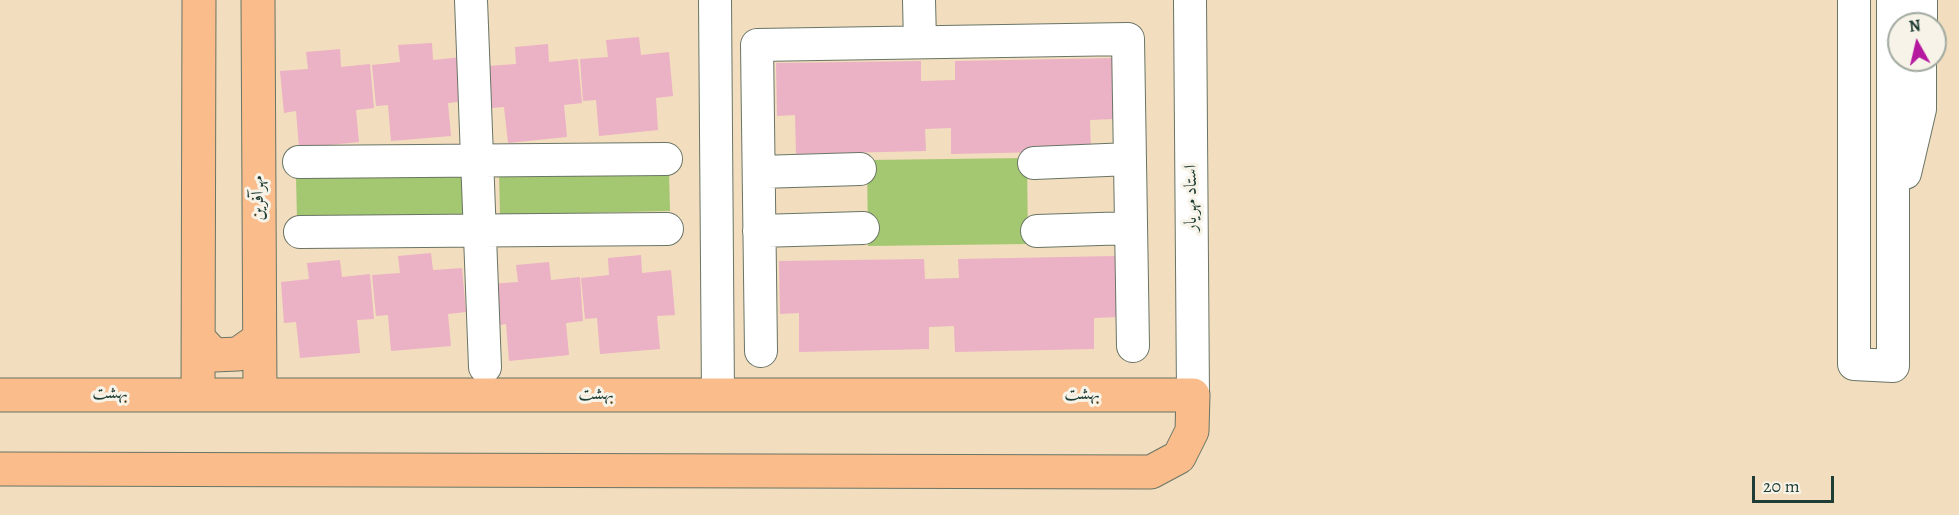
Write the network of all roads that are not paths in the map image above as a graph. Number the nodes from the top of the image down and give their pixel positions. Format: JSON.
{"nodes":[{"id":1,"x":199,"y":0,"type":"edge"},
{"id":2,"x":258,"y":0,"type":"edge"},
{"id":3,"x":471,"y":0,"type":"edge"},
{"id":4,"x":715,"y":0,"type":"edge"},
{"id":5,"x":919,"y":0,"type":"edge"},
{"id":6,"x":1190,"y":0,"type":"edge"},
{"id":7,"x":1854,"y":0,"type":"edge"},
{"id":8,"x":1893,"y":0,"type":"edge"},
{"id":9,"x":920,"y":42,"type":"junction"},
{"id":10,"x":1920,"y":72,"type":"edge"},
{"id":11,"x":666,"y":159,"type":"dead end"},
{"id":12,"x":1130,"y":159,"type":"junction"},
{"id":13,"x":477,"y":160,"type":"junction"},
{"id":14,"x":299,"y":162,"type":"dead end"},
{"id":15,"x":1034,"y":163,"type":"dead end"},
{"id":16,"x":860,"y":169,"type":"dead end"},
{"id":17,"x":759,"y":172,"type":"junction"},
{"id":18,"x":1893,"y":227,"type":"junction"},
{"id":19,"x":863,"y":228,"type":"dead end"},
{"id":20,"x":1131,"y":228,"type":"junction"},
{"id":21,"x":667,"y":229,"type":"dead end"},
{"id":22,"x":479,"y":231,"type":"junction"},
{"id":23,"x":759,"y":231,"type":"junction"},
{"id":24,"x":1037,"y":231,"type":"dead end"},
{"id":25,"x":300,"y":232,"type":"dead end"},
{"id":26,"x":199,"y":339,"type":"junction"},
{"id":27,"x":259,"y":339,"type":"junction"},
{"id":28,"x":1132,"y":346,"type":"dead end"},
{"id":29,"x":761,"y":351,"type":"dead end"},
{"id":30,"x":485,"y":367,"type":"dead end"},
{"id":31,"x":198,"y":394,"type":"junction"},
{"id":32,"x":0,"y":395,"type":"edge"},
{"id":33,"x":260,"y":395,"type":"junction"},
{"id":34,"x":718,"y":395,"type":"junction"},
{"id":35,"x":1193,"y":395,"type":"junction"},
{"id":36,"x":0,"y":470,"type":"edge"}],
"edges":[{"from":1,"to":26,"type":"main road"},
{"from":2,"to":27,"type":"main road","name":"مهرآفرین"},
{"from":3,"to":13,"type":"street"},
{"from":4,"to":34,"type":"street"},
{"from":5,"to":9,"type":"street"},
{"from":6,"to":35,"type":"street","name":"استاد مهریار"},
{"from":7,"to":18,"type":"street"},
{"from":8,"to":18,"type":"street"},
{"from":9,"to":12,"type":"street"},
{"from":9,"to":17,"type":"street"},
{"from":10,"to":18,"type":"street"},
{"from":11,"to":13,"type":"street"},
{"from":12,"to":15,"type":"street"},
{"from":12,"to":20,"type":"street"},
{"from":13,"to":14,"type":"street"},
{"from":13,"to":22,"type":"street"},
{"from":16,"to":17,"type":"street"},
{"from":17,"to":23,"type":"street"},
{"from":19,"to":23,"type":"street"},
{"from":20,"to":24,"type":"street"},
{"from":20,"to":28,"type":"street"},
{"from":21,"to":22,"type":"street"},
{"from":22,"to":25,"type":"street"},
{"from":22,"to":30,"type":"street"},
{"from":23,"to":29,"type":"street"},
{"from":26,"to":27,"type":"main road"},
{"from":26,"to":31,"type":"main road"},
{"from":27,"to":33,"type":"main road","name":"مهرآفرین"},
{"from":31,"to":32,"type":"main road","name":"بهشت"},
{"from":31,"to":33,"type":"main road","name":"بهشت"},
{"from":33,"to":34,"type":"main road","name":"بهشت"},
{"from":34,"to":35,"type":"main road","name":"بهشت"},
{"from":35,"to":36,"type":"main road"}]}
